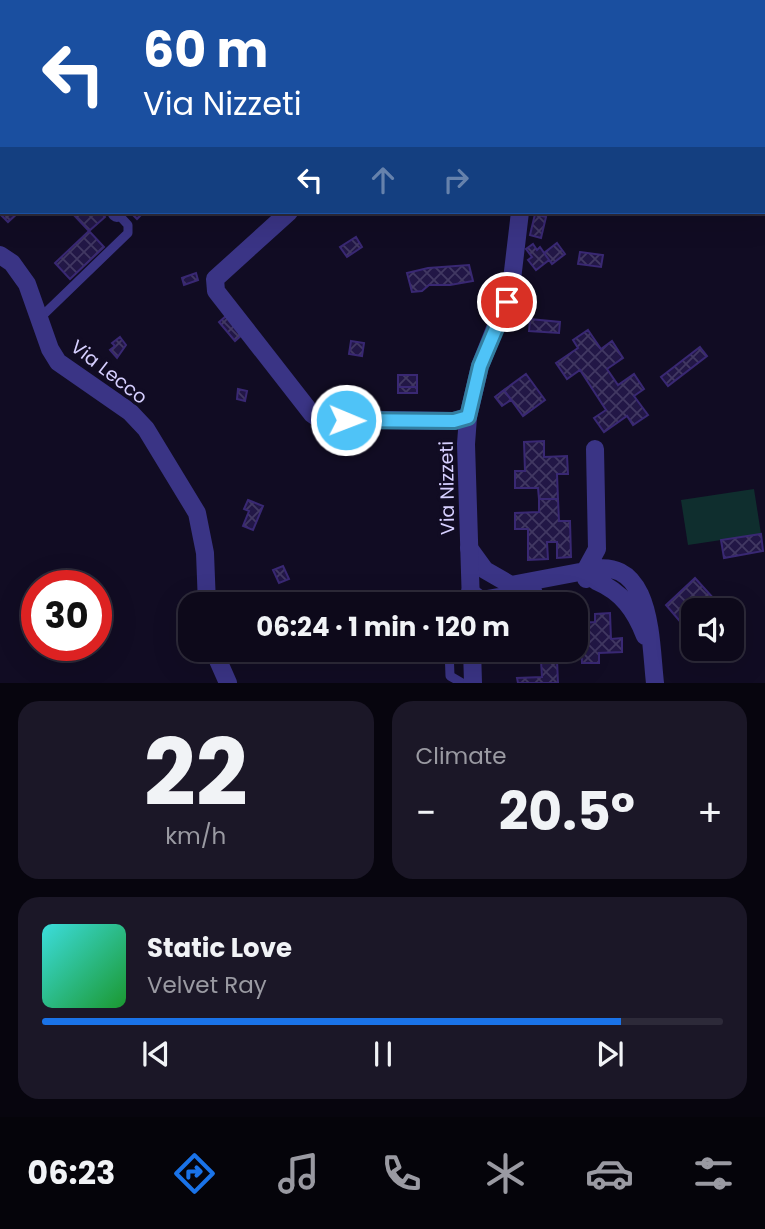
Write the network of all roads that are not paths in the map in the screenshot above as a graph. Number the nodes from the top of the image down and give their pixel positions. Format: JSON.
{"nodes":[{"id":1,"x":119,"y":214,"type":"edge"},
{"id":2,"x":287,"y":214,"type":"edge"},
{"id":3,"x":520,"y":214,"type":"edge"},
{"id":4,"x":0,"y":256,"type":"edge"},
{"id":5,"x":40,"y":318,"type":"junction"},
{"id":6,"x":468,"y":417,"type":"junction"},
{"id":7,"x":595,"y":449,"type":"dead end"},
{"id":8,"x":470,"y":548,"type":"junction"},
{"id":9,"x":592,"y":575,"type":"junction"},
{"id":10,"x":515,"y":589,"type":"junction"},
{"id":11,"x":207,"y":592,"type":"edge"},
{"id":12,"x":470,"y":592,"type":"edge"},
{"id":13,"x":500,"y":592,"type":"edge"},
{"id":14,"x":513,"y":592,"type":"edge"},
{"id":15,"x":219,"y":662,"type":"edge"},
{"id":16,"x":449,"y":662,"type":"edge"},
{"id":17,"x":472,"y":662,"type":"edge"},
{"id":18,"x":228,"y":683,"type":"edge"},
{"id":19,"x":462,"y":683,"type":"edge"},
{"id":20,"x":473,"y":683,"type":"edge"},
{"id":21,"x":655,"y":683,"type":"edge"}],
"edges":[{"from":1,"to":5,"type":"lane"},
{"from":2,"to":6,"type":"street"},
{"from":3,"to":6,"type":"street","name":"Via Nizzeti"},
{"from":4,"to":5,"type":"street","name":"Via Lecco"},
{"from":5,"to":11,"type":"street","name":"Via Lecco"},
{"from":6,"to":8,"type":"street","name":"Via Nizzeti"},
{"from":7,"to":9,"type":"street"},
{"from":8,"to":10,"type":"street"},
{"from":8,"to":12,"type":"street","name":"Via Nizzeti"},
{"from":9,"to":10,"type":"street"},
{"from":9,"to":21,"type":"street"},
{"from":10,"to":13,"type":"street"},
{"from":10,"to":14,"type":"street"},
{"from":15,"to":18,"type":"street"},
{"from":16,"to":19,"type":"lane"},
{"from":17,"to":20,"type":"street"}]}
